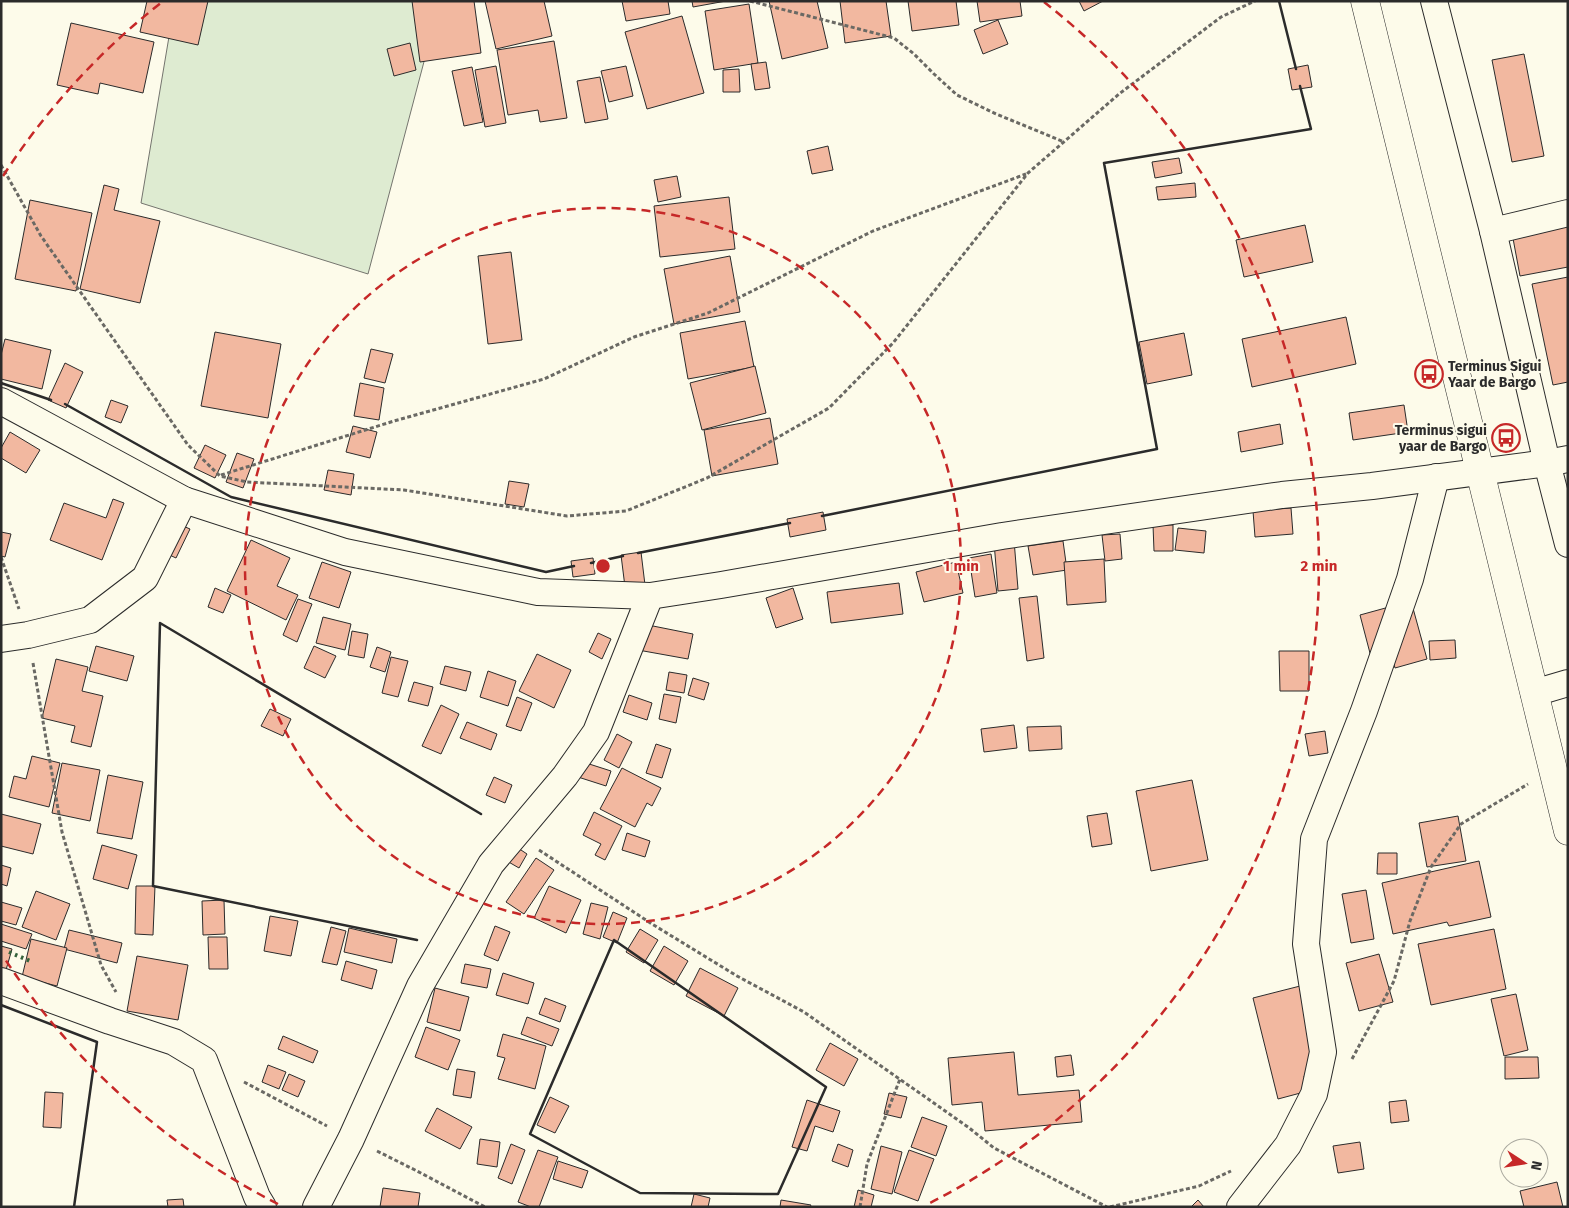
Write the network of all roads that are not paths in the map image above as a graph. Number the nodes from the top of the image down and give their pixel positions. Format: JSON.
{"nodes":[{"id":1,"x":1365,"y":1,"type":"edge"},
{"id":2,"x":1434,"y":1,"type":"edge"},
{"id":3,"x":1568,"y":212,"type":"edge"},
{"id":4,"x":1493,"y":231,"type":"junction"},
{"id":5,"x":1,"y":400,"type":"edge"},
{"id":6,"x":1557,"y":461,"type":"edge"},
{"id":7,"x":1480,"y":472,"type":"junction"},
{"id":8,"x":1436,"y":477,"type":"junction"},
{"id":9,"x":184,"y":500,"type":"junction"},
{"id":10,"x":1568,"y":544,"type":"edge"},
{"id":11,"x":650,"y":596,"type":"junction"},
{"id":12,"x":1,"y":639,"type":"edge"},
{"id":13,"x":1568,"y":683,"type":"edge"},
{"id":14,"x":1534,"y":692,"type":"junction"},
{"id":15,"x":1568,"y":831,"type":"edge"},
{"id":16,"x":1,"y":981,"type":"edge"},
{"id":17,"x":263,"y":1207,"type":"edge"},
{"id":18,"x":316,"y":1207,"type":"edge"},
{"id":19,"x":1240,"y":1207,"type":"edge"}],
"edges":[{"from":1,"to":7,"type":"highway"},
{"from":2,"to":4,"type":"street"},
{"from":3,"to":4,"type":"street"},
{"from":4,"to":6,"type":"street"},
{"from":5,"to":9,"type":"street"},
{"from":6,"to":7,"type":"street"},
{"from":6,"to":10,"type":"street"},
{"from":7,"to":8,"type":"street"},
{"from":7,"to":14,"type":"highway"},
{"from":8,"to":11,"type":"street"},
{"from":8,"to":19,"type":"street"},
{"from":9,"to":11,"type":"street"},
{"from":9,"to":12,"type":"street"},
{"from":11,"to":18,"type":"street"},
{"from":13,"to":14,"type":"street"},
{"from":14,"to":15,"type":"highway"},
{"from":16,"to":17,"type":"street"}]}
